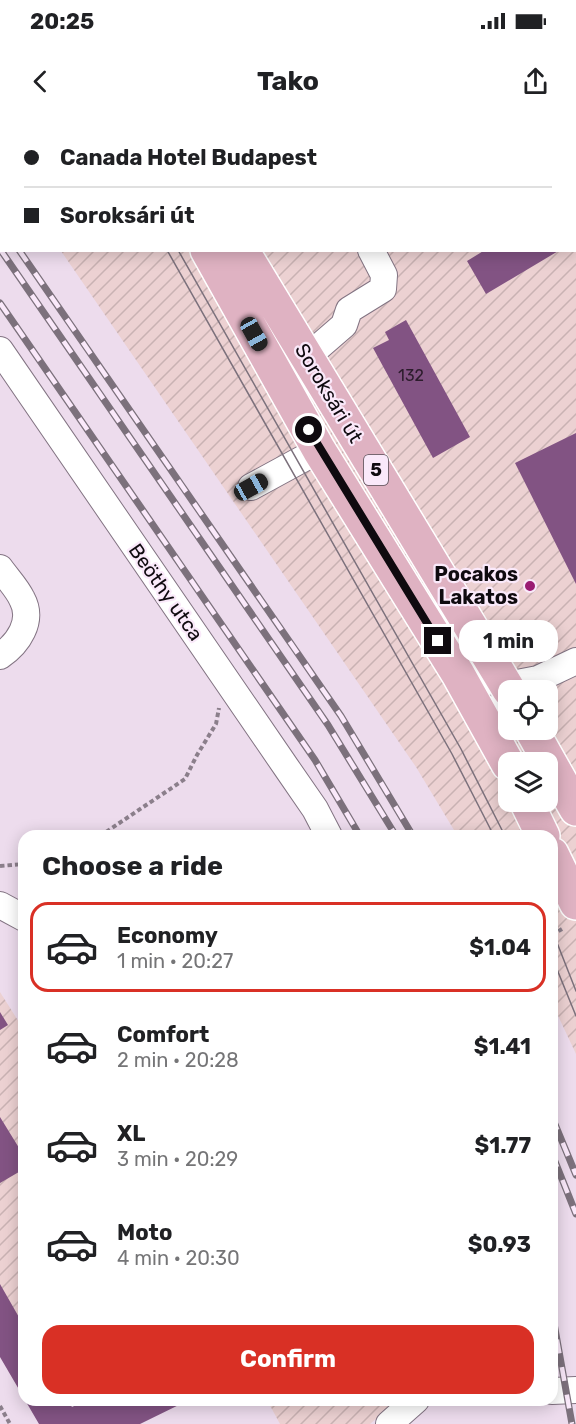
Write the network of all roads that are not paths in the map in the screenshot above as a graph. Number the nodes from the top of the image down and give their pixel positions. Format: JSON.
{"nodes":[{"id":1,"x":208,"y":252,"type":"edge"},
{"id":2,"x":243,"y":252,"type":"edge"},
{"id":3,"x":371,"y":252,"type":"edge"},
{"id":4,"x":0,"y":350,"type":"edge"},
{"id":5,"x":307,"y":357,"type":"junction"},
{"id":6,"x":319,"y":450,"type":"junction"},
{"id":7,"x":251,"y":487,"type":"dead end"},
{"id":8,"x":0,"y":568,"type":"edge"},
{"id":9,"x":0,"y":656,"type":"edge"},
{"id":10,"x":576,"y":661,"type":"edge"},
{"id":11,"x":458,"y":674,"type":"junction"},
{"id":12,"x":503,"y":680,"type":"edge"},
{"id":13,"x":535,"y":680,"type":"edge"},
{"id":14,"x":498,"y":685,"type":"edge"},
{"id":15,"x":537,"y":740,"type":"edge"},
{"id":16,"x":503,"y":752,"type":"edge"},
{"id":17,"x":576,"y":809,"type":"edge"},
{"id":18,"x":531,"y":812,"type":"edge"},
{"id":19,"x":326,"y":830,"type":"edge"},
{"id":20,"x":540,"y":830,"type":"edge"},
{"id":21,"x":558,"y":876,"type":"edge"},
{"id":22,"x":0,"y":904,"type":"edge"},
{"id":23,"x":18,"y":914,"type":"edge"},
{"id":24,"x":569,"y":916,"type":"edge"},
{"id":25,"x":576,"y":1390,"type":"edge"},
{"id":26,"x":558,"y":1391,"type":"edge"},
{"id":27,"x":409,"y":1406,"type":"edge"},
{"id":28,"x":389,"y":1424,"type":"edge"}],
"edges":[{"from":1,"to":6,"type":"main road","name":"Soroksári út","number":"5"},
{"from":2,"to":5,"type":"main road","name":"Soroksári út","number":"5"},
{"from":3,"to":5,"type":"street"},
{"from":4,"to":19,"type":"street","name":"Beöthy utca"},
{"from":5,"to":12,"type":"main road","name":"Soroksári út","number":"5"},
{"from":6,"to":7,"type":"street"},
{"from":6,"to":11,"type":"main road","name":"Soroksári út","number":"5"},
{"from":8,"to":9,"type":"street"},
{"from":10,"to":13,"type":"street"},
{"from":11,"to":14,"type":"street"},
{"from":11,"to":16,"type":"main road","name":"Soroksári út","number":"5"},
{"from":15,"to":17,"type":"main road"},
{"from":18,"to":20,"type":"main road"},
{"from":21,"to":24,"type":"main road"},
{"from":22,"to":23,"type":"street"},
{"from":25,"to":26,"type":"street"},
{"from":27,"to":28,"type":"street"}]}
